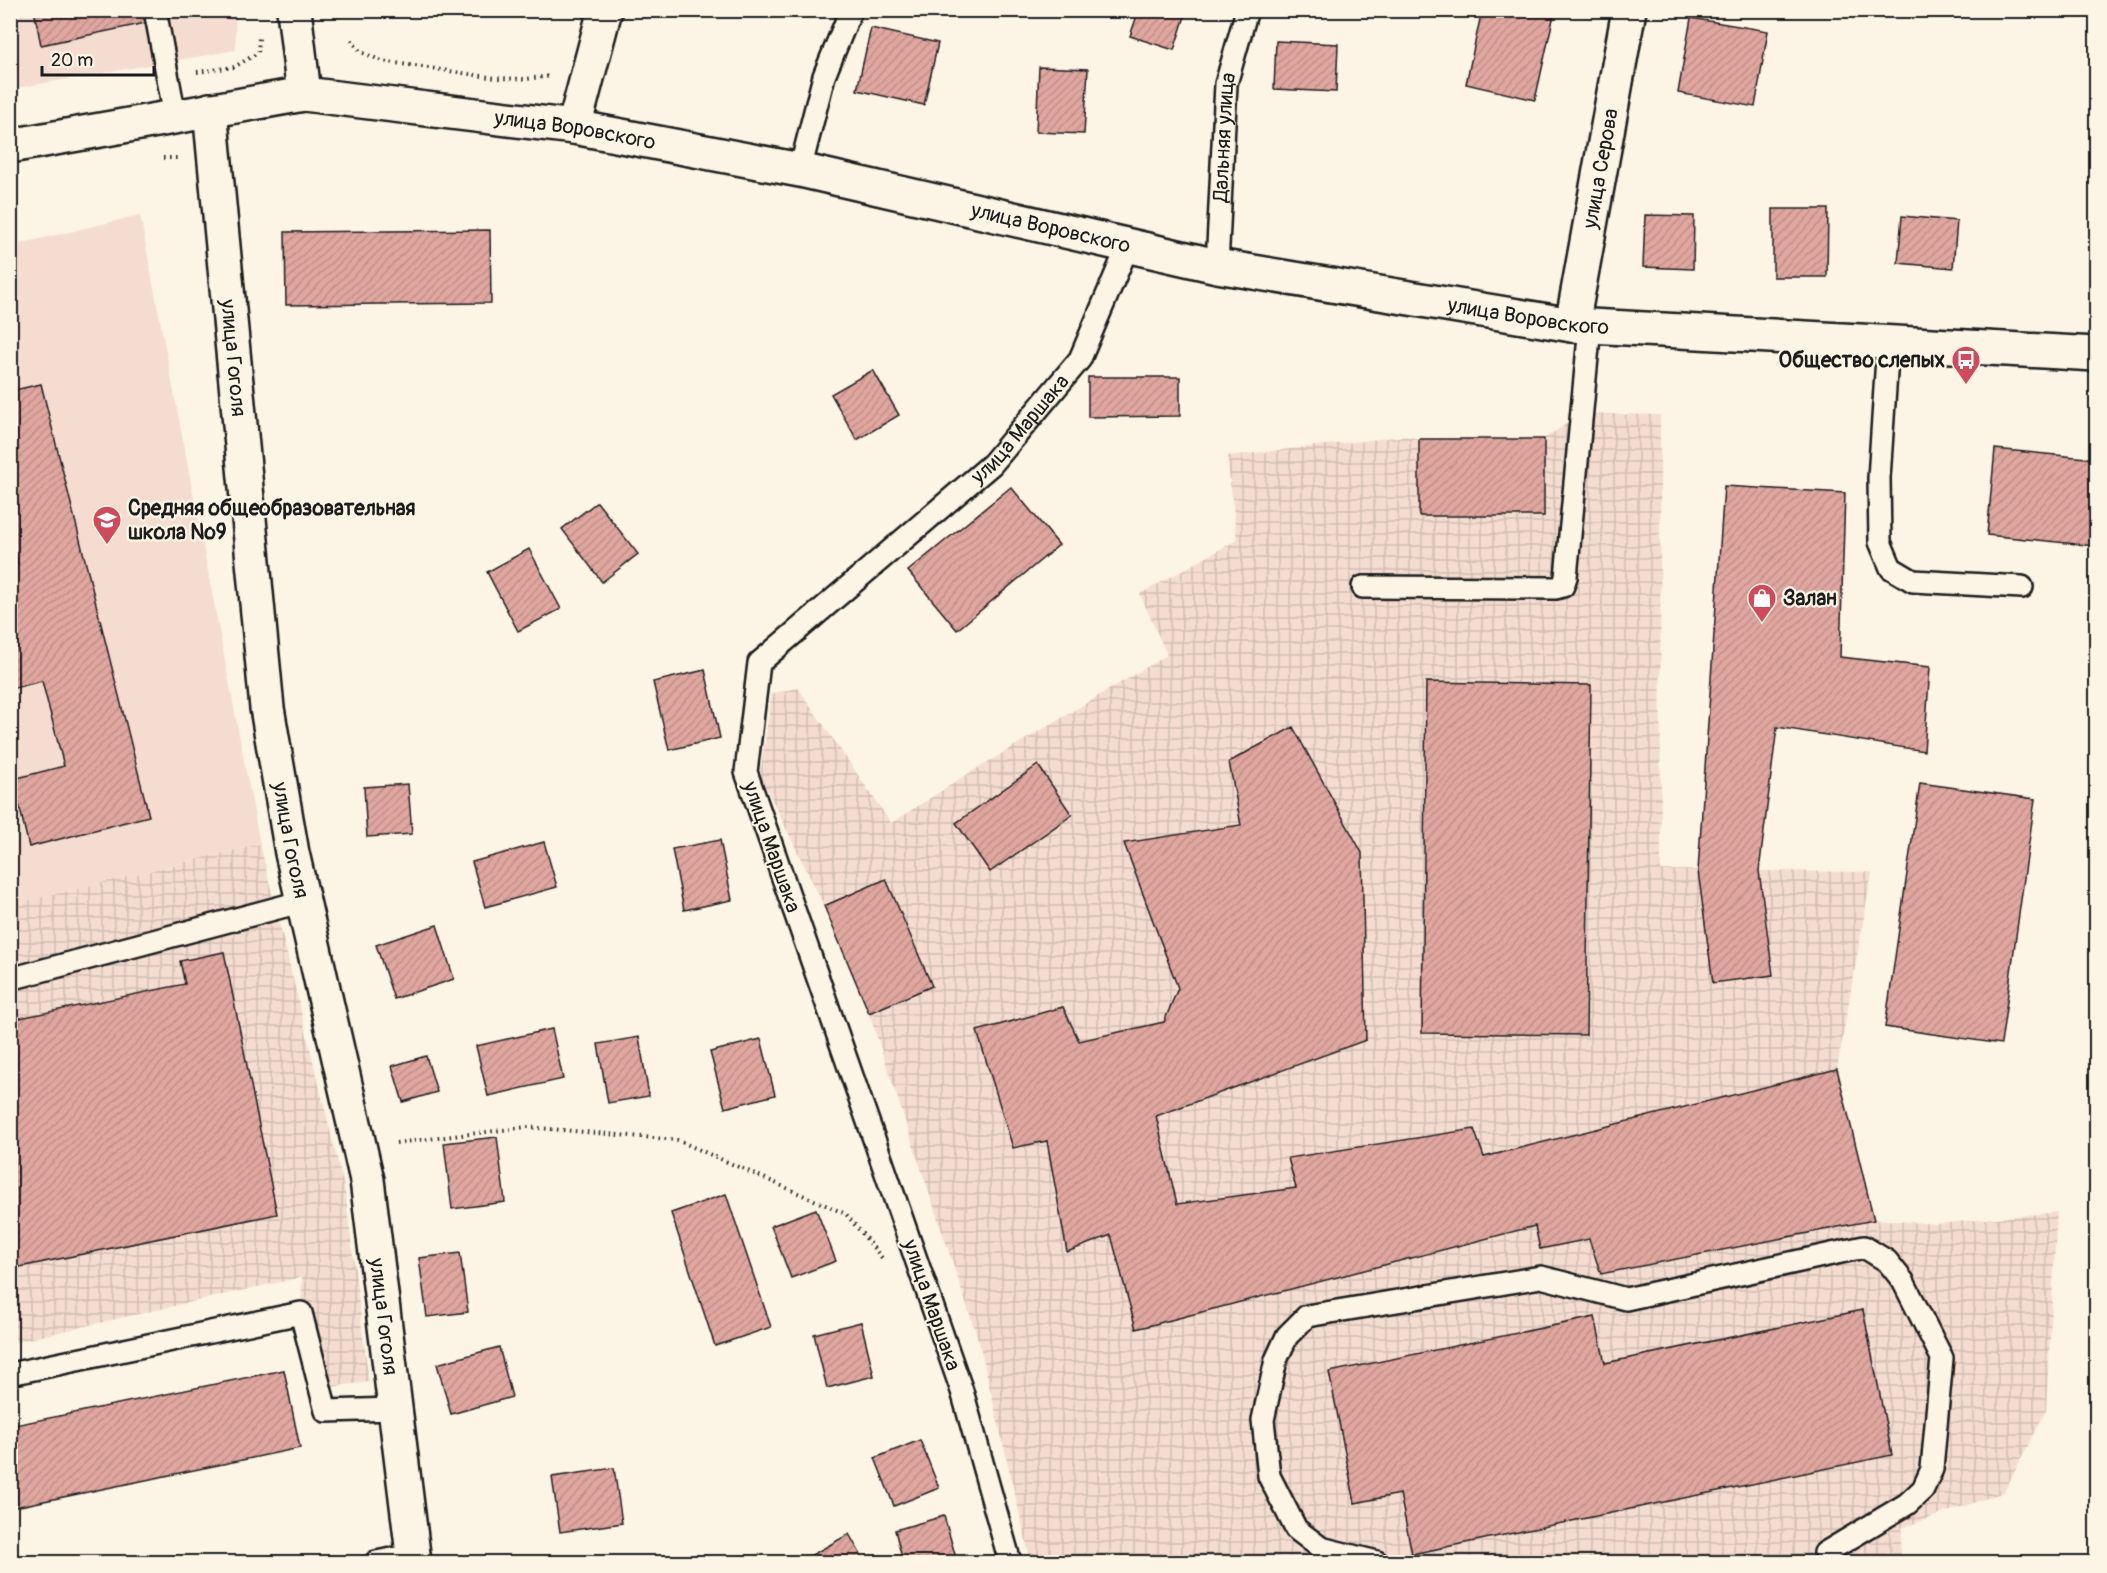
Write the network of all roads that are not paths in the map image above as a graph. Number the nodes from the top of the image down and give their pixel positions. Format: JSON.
{"nodes":[{"id":1,"x":155,"y":10,"type":"edge"},
{"id":2,"x":294,"y":10,"type":"edge"},
{"id":3,"x":605,"y":10,"type":"edge"},
{"id":4,"x":851,"y":10,"type":"edge"},
{"id":5,"x":1247,"y":10,"type":"edge"},
{"id":6,"x":1629,"y":10,"type":"edge"},
{"id":7,"x":304,"y":94,"type":"junction"},
{"id":8,"x":210,"y":110,"type":"junction"},
{"id":9,"x":175,"y":116,"type":"junction"},
{"id":10,"x":574,"y":127,"type":"junction"},
{"id":11,"x":10,"y":146,"type":"edge"},
{"id":12,"x":800,"y":170,"type":"junction"},
{"id":13,"x":1128,"y":246,"type":"junction"},
{"id":14,"x":1217,"y":266,"type":"junction"},
{"id":15,"x":1581,"y":326,"type":"junction"},
{"id":16,"x":1888,"y":343,"type":"junction"},
{"id":17,"x":2097,"y":354,"type":"edge"},
{"id":18,"x":1363,"y":586,"type":"dead end"},
{"id":19,"x":2022,"y":587,"type":"dead end"},
{"id":20,"x":304,"y":901,"type":"junction"},
{"id":21,"x":10,"y":979,"type":"edge"},
{"id":22,"x":10,"y":1374,"type":"edge"},
{"id":23,"x":395,"y":1409,"type":"junction"},
{"id":24,"x":413,"y":1559,"type":"edge"},
{"id":25,"x":376,"y":1563,"type":"edge"},
{"id":26,"x":1010,"y":1563,"type":"edge"},
{"id":27,"x":1377,"y":1563,"type":"edge"},
{"id":28,"x":1827,"y":1563,"type":"edge"}],
"edges":[{"from":1,"to":9,"type":"lane"},
{"from":2,"to":7,"type":"street"},
{"from":3,"to":10,"type":"street"},
{"from":4,"to":12,"type":"lane"},
{"from":5,"to":14,"type":"lane","name":"Дальняя улица"},
{"from":6,"to":15,"type":"street","name":"улица Серова"},
{"from":7,"to":8,"type":"street","name":"улица Воровского"},
{"from":7,"to":10,"type":"street","name":"улица Воровского"},
{"from":8,"to":9,"type":"street","name":"улица Воровского"},
{"from":8,"to":20,"type":"street","name":"улица Гоголя"},
{"from":9,"to":11,"type":"street","name":"улица Воровского"},
{"from":10,"to":12,"type":"street","name":"улица Воровского"},
{"from":12,"to":13,"type":"street","name":"улица Воровского"},
{"from":13,"to":14,"type":"street","name":"улица Воровского"},
{"from":13,"to":26,"type":"lane","name":"улица Маршака"},
{"from":14,"to":15,"type":"street","name":"улица Воровского"},
{"from":15,"to":16,"type":"street","name":"улица Воровского"},
{"from":15,"to":18,"type":"lane"},
{"from":16,"to":17,"type":"street","name":"улица Воровского"},
{"from":16,"to":19,"type":"lane"},
{"from":20,"to":21,"type":"lane"},
{"from":20,"to":23,"type":"street","name":"улица Гоголя"},
{"from":22,"to":23,"type":"lane"},
{"from":23,"to":24,"type":"street","name":"улица Гоголя"},
{"from":24,"to":25,"type":"lane"},
{"from":27,"to":28,"type":"lane"}]}
